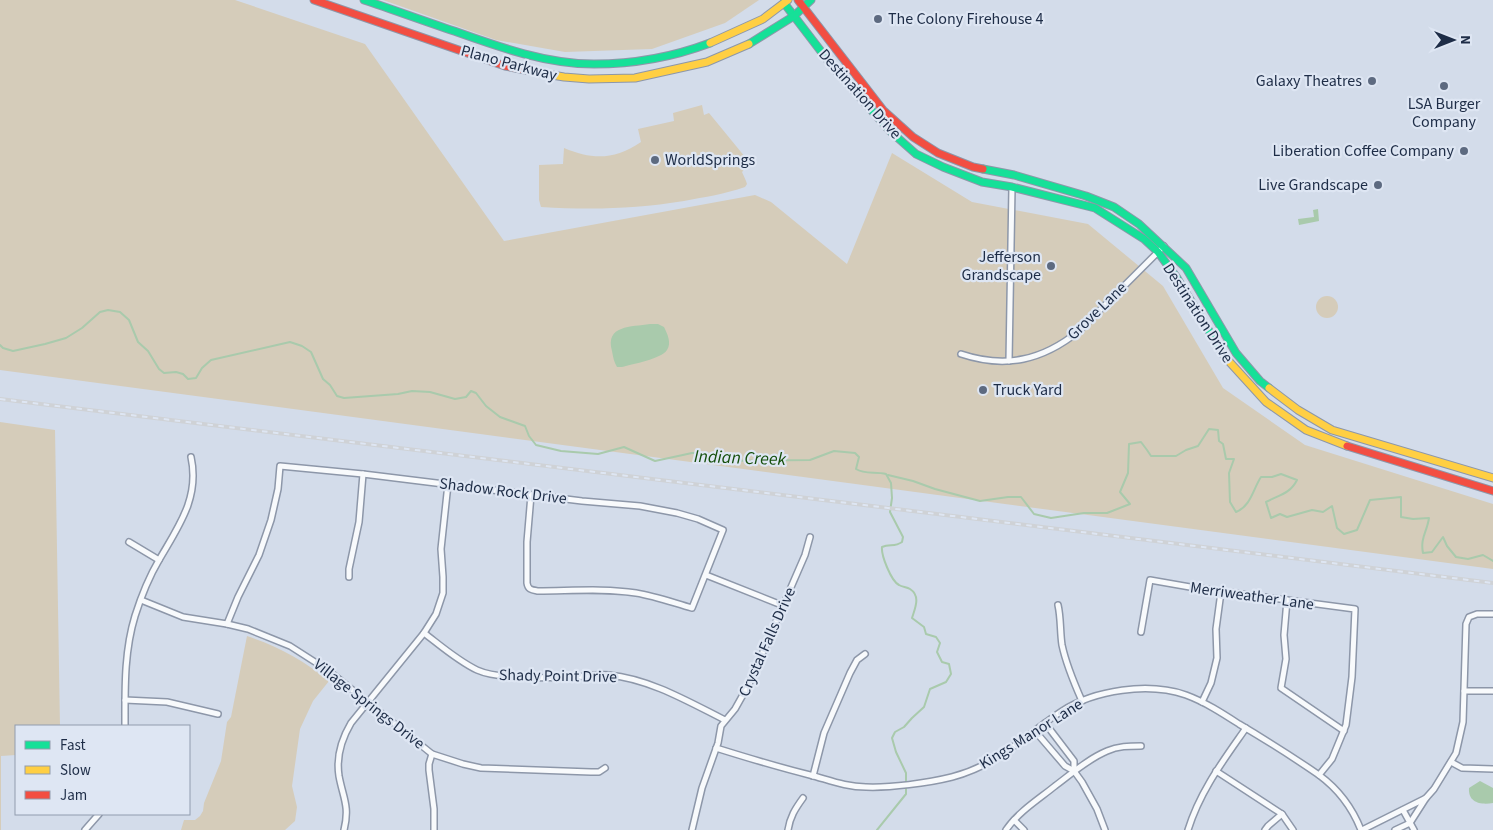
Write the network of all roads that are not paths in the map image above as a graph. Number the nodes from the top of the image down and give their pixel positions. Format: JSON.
{"nodes":[{"id":1,"x":314,"y":0,"type":"edge"},
{"id":2,"x":364,"y":0,"type":"edge"},
{"id":3,"x":798,"y":0,"type":"edge"},
{"id":4,"x":811,"y":0,"type":"edge"},
{"id":5,"x":786,"y":2,"type":"edge"},
{"id":6,"x":804,"y":8,"type":"junction"},
{"id":7,"x":794,"y":16,"type":"junction"},
{"id":8,"x":1012,"y":187,"type":"junction"},
{"id":9,"x":1164,"y":246,"type":"junction"},
{"id":10,"x":1158,"y":252,"type":"junction"},
{"id":11,"x":961,"y":354,"type":"dead end"},
{"id":12,"x":1009,"y":361,"type":"junction"},
{"id":13,"x":1260,"y":381,"type":"junction"},
{"id":14,"x":1250,"y":387,"type":"junction"},
{"id":15,"x":191,"y":458,"type":"dead end"},
{"id":16,"x":363,"y":474,"type":"junction"},
{"id":17,"x":1493,"y":478,"type":"edge"},
{"id":18,"x":448,"y":484,"type":"junction"},
{"id":19,"x":1493,"y":491,"type":"edge"},
{"id":20,"x":531,"y":495,"type":"junction"},
{"id":21,"x":810,"y":537,"type":"dead end"},
{"id":22,"x":129,"y":542,"type":"dead end"},
{"id":23,"x":159,"y":560,"type":"junction"},
{"id":24,"x":706,"y":575,"type":"junction"},
{"id":25,"x":349,"y":577,"type":"dead end"},
{"id":26,"x":1221,"y":592,"type":"junction"},
{"id":27,"x":141,"y":600,"type":"junction"},
{"id":28,"x":1288,"y":600,"type":"junction"},
{"id":29,"x":1058,"y":605,"type":"dead end"},
{"id":30,"x":784,"y":606,"type":"junction"},
{"id":31,"x":1493,"y":614,"type":"edge"},
{"id":32,"x":227,"y":624,"type":"junction"},
{"id":33,"x":1141,"y":632,"type":"dead end"},
{"id":34,"x":424,"y":633,"type":"junction"},
{"id":35,"x":865,"y":654,"type":"dead end"},
{"id":36,"x":1464,"y":690,"type":"junction"},
{"id":37,"x":1493,"y":691,"type":"edge"},
{"id":38,"x":125,"y":700,"type":"junction"},
{"id":39,"x":1082,"y":701,"type":"junction"},
{"id":40,"x":368,"y":702,"type":"junction"},
{"id":41,"x":1202,"y":702,"type":"junction"},
{"id":42,"x":218,"y":714,"type":"dead end"},
{"id":43,"x":725,"y":720,"type":"junction"},
{"id":44,"x":1045,"y":723,"type":"junction"},
{"id":45,"x":125,"y":725,"type":"edge"},
{"id":46,"x":1246,"y":728,"type":"junction"},
{"id":47,"x":1035,"y":731,"type":"junction"},
{"id":48,"x":1344,"y":731,"type":"junction"},
{"id":49,"x":1141,"y":746,"type":"dead end"},
{"id":50,"x":716,"y":748,"type":"junction"},
{"id":51,"x":432,"y":754,"type":"junction"},
{"id":52,"x":1451,"y":762,"type":"junction"},
{"id":53,"x":605,"y":768,"type":"dead end"},
{"id":54,"x":1493,"y":769,"type":"edge"},
{"id":55,"x":1074,"y":771,"type":"junction"},
{"id":56,"x":1216,"y":771,"type":"junction"},
{"id":57,"x":1319,"y":774,"type":"junction"},
{"id":58,"x":813,"y":776,"type":"junction"},
{"id":59,"x":803,"y":798,"type":"dead end"},
{"id":60,"x":1426,"y":798,"type":"junction"},
{"id":61,"x":1403,"y":810,"type":"junction"},
{"id":62,"x":1282,"y":814,"type":"junction"},
{"id":63,"x":97,"y":815,"type":"edge"},
{"id":64,"x":1014,"y":820,"type":"junction"},
{"id":65,"x":1410,"y":823,"type":"junction"},
{"id":66,"x":85,"y":830,"type":"edge"},
{"id":67,"x":344,"y":830,"type":"edge"},
{"id":68,"x":434,"y":830,"type":"edge"},
{"id":69,"x":692,"y":830,"type":"edge"},
{"id":70,"x":788,"y":830,"type":"edge"},
{"id":71,"x":1006,"y":830,"type":"edge"},
{"id":72,"x":1024,"y":830,"type":"edge"},
{"id":73,"x":1105,"y":830,"type":"edge"},
{"id":74,"x":1188,"y":830,"type":"edge"},
{"id":75,"x":1265,"y":830,"type":"edge"},
{"id":76,"x":1293,"y":830,"type":"edge"},
{"id":77,"x":1362,"y":830,"type":"edge"},
{"id":78,"x":1395,"y":830,"type":"edge"},
{"id":79,"x":1414,"y":830,"type":"edge"}],
"edges":[{"from":1,"to":7,"type":"street","name":"Plano Parkway"},
{"from":2,"to":5,"type":"street","name":"Plano Parkway"},
{"from":3,"to":6,"type":"street","name":"Destination Drive"},
{"from":4,"to":6,"type":"street","name":"Plano Parkway"},
{"from":5,"to":7,"type":"street","name":"Destination Drive"},
{"from":6,"to":7,"type":"street","name":"Plano Parkway"},
{"from":6,"to":9,"type":"street","name":"Destination Drive"},
{"from":7,"to":8,"type":"street","name":"Destination Drive"},
{"from":8,"to":10,"type":"street","name":"Destination Drive"},
{"from":8,"to":12,"type":"street"},
{"from":9,"to":10,"type":"street","name":"Grove Lane"},
{"from":9,"to":13,"type":"street","name":"Destination Drive"},
{"from":10,"to":12,"type":"street","name":"Grove Lane"},
{"from":10,"to":14,"type":"street","name":"Destination Drive"},
{"from":11,"to":12,"type":"street","name":"Grove Lane"},
{"from":13,"to":14,"type":"street"},
{"from":13,"to":17,"type":"street","name":"Destination Drive"},
{"from":14,"to":19,"type":"street","name":"Destination Drive"},
{"from":15,"to":23,"type":"street"},
{"from":16,"to":18,"type":"street","name":"Shadow Rock Drive"},
{"from":16,"to":25,"type":"street"},
{"from":16,"to":32,"type":"street","name":"Shadow Rock Drive"},
{"from":18,"to":20,"type":"street","name":"Shadow Rock Drive"},
{"from":18,"to":34,"type":"street"},
{"from":20,"to":24,"type":"street","name":"Shadow Rock Drive"},
{"from":20,"to":24,"type":"street"},
{"from":21,"to":30,"type":"street","name":"Crystal Falls Drive"},
{"from":22,"to":23,"type":"street"},
{"from":23,"to":27,"type":"street"},
{"from":24,"to":30,"type":"street"},
{"from":26,"to":28,"type":"street","name":"Merriweather Lane"},
{"from":26,"to":33,"type":"street","name":"Merriweather Lane"},
{"from":26,"to":41,"type":"street"},
{"from":27,"to":32,"type":"street","name":"Village Springs Drive"},
{"from":27,"to":38,"type":"street"},
{"from":28,"to":48,"type":"street"},
{"from":28,"to":48,"type":"street","name":"Merriweather Lane"},
{"from":29,"to":39,"type":"street"},
{"from":30,"to":43,"type":"street","name":"Crystal Falls Drive"},
{"from":31,"to":36,"type":"street"},
{"from":32,"to":40,"type":"street","name":"Village Springs Drive"},
{"from":34,"to":40,"type":"street"},
{"from":34,"to":43,"type":"street","name":"Shady Point Drive"},
{"from":35,"to":58,"type":"street"},
{"from":36,"to":37,"type":"street"},
{"from":36,"to":52,"type":"street"},
{"from":38,"to":42,"type":"street"},
{"from":38,"to":45,"type":"street"},
{"from":39,"to":41,"type":"street","name":"Kings Manor Lane"},
{"from":39,"to":44,"type":"street","name":"Kings Manor Lane"},
{"from":40,"to":51,"type":"street","name":"Village Springs Drive"},
{"from":40,"to":67,"type":"street"},
{"from":41,"to":46,"type":"street","name":"Kings Manor Lane"},
{"from":43,"to":50,"type":"street","name":"Crystal Falls Drive"},
{"from":44,"to":47,"type":"street","name":"Kings Manor Lane"},
{"from":44,"to":55,"type":"street"},
{"from":46,"to":56,"type":"street"},
{"from":46,"to":57,"type":"street","name":"Kings Manor Lane"},
{"from":47,"to":55,"type":"street"},
{"from":47,"to":58,"type":"street","name":"Kings Manor Lane"},
{"from":48,"to":57,"type":"street"},
{"from":49,"to":55,"type":"street"},
{"from":50,"to":58,"type":"street","name":"Kings Manor Lane"},
{"from":50,"to":69,"type":"street","name":"Crystal Falls Drive"},
{"from":51,"to":53,"type":"street","name":"Village Springs Drive"},
{"from":51,"to":68,"type":"street"},
{"from":52,"to":54,"type":"street"},
{"from":52,"to":60,"type":"street"},
{"from":55,"to":64,"type":"street"},
{"from":55,"to":73,"type":"street"},
{"from":56,"to":62,"type":"street"},
{"from":56,"to":74,"type":"street"},
{"from":57,"to":77,"type":"street","name":"Kings Manor Lane"},
{"from":59,"to":70,"type":"street"},
{"from":60,"to":61,"type":"street"},
{"from":60,"to":65,"type":"street"},
{"from":61,"to":65,"type":"street"},
{"from":61,"to":77,"type":"street"},
{"from":62,"to":75,"type":"street"},
{"from":62,"to":76,"type":"street"},
{"from":63,"to":66,"type":"street"},
{"from":64,"to":71,"type":"street"},
{"from":64,"to":72,"type":"street"},
{"from":65,"to":78,"type":"street"},
{"from":65,"to":79,"type":"street"}]}
